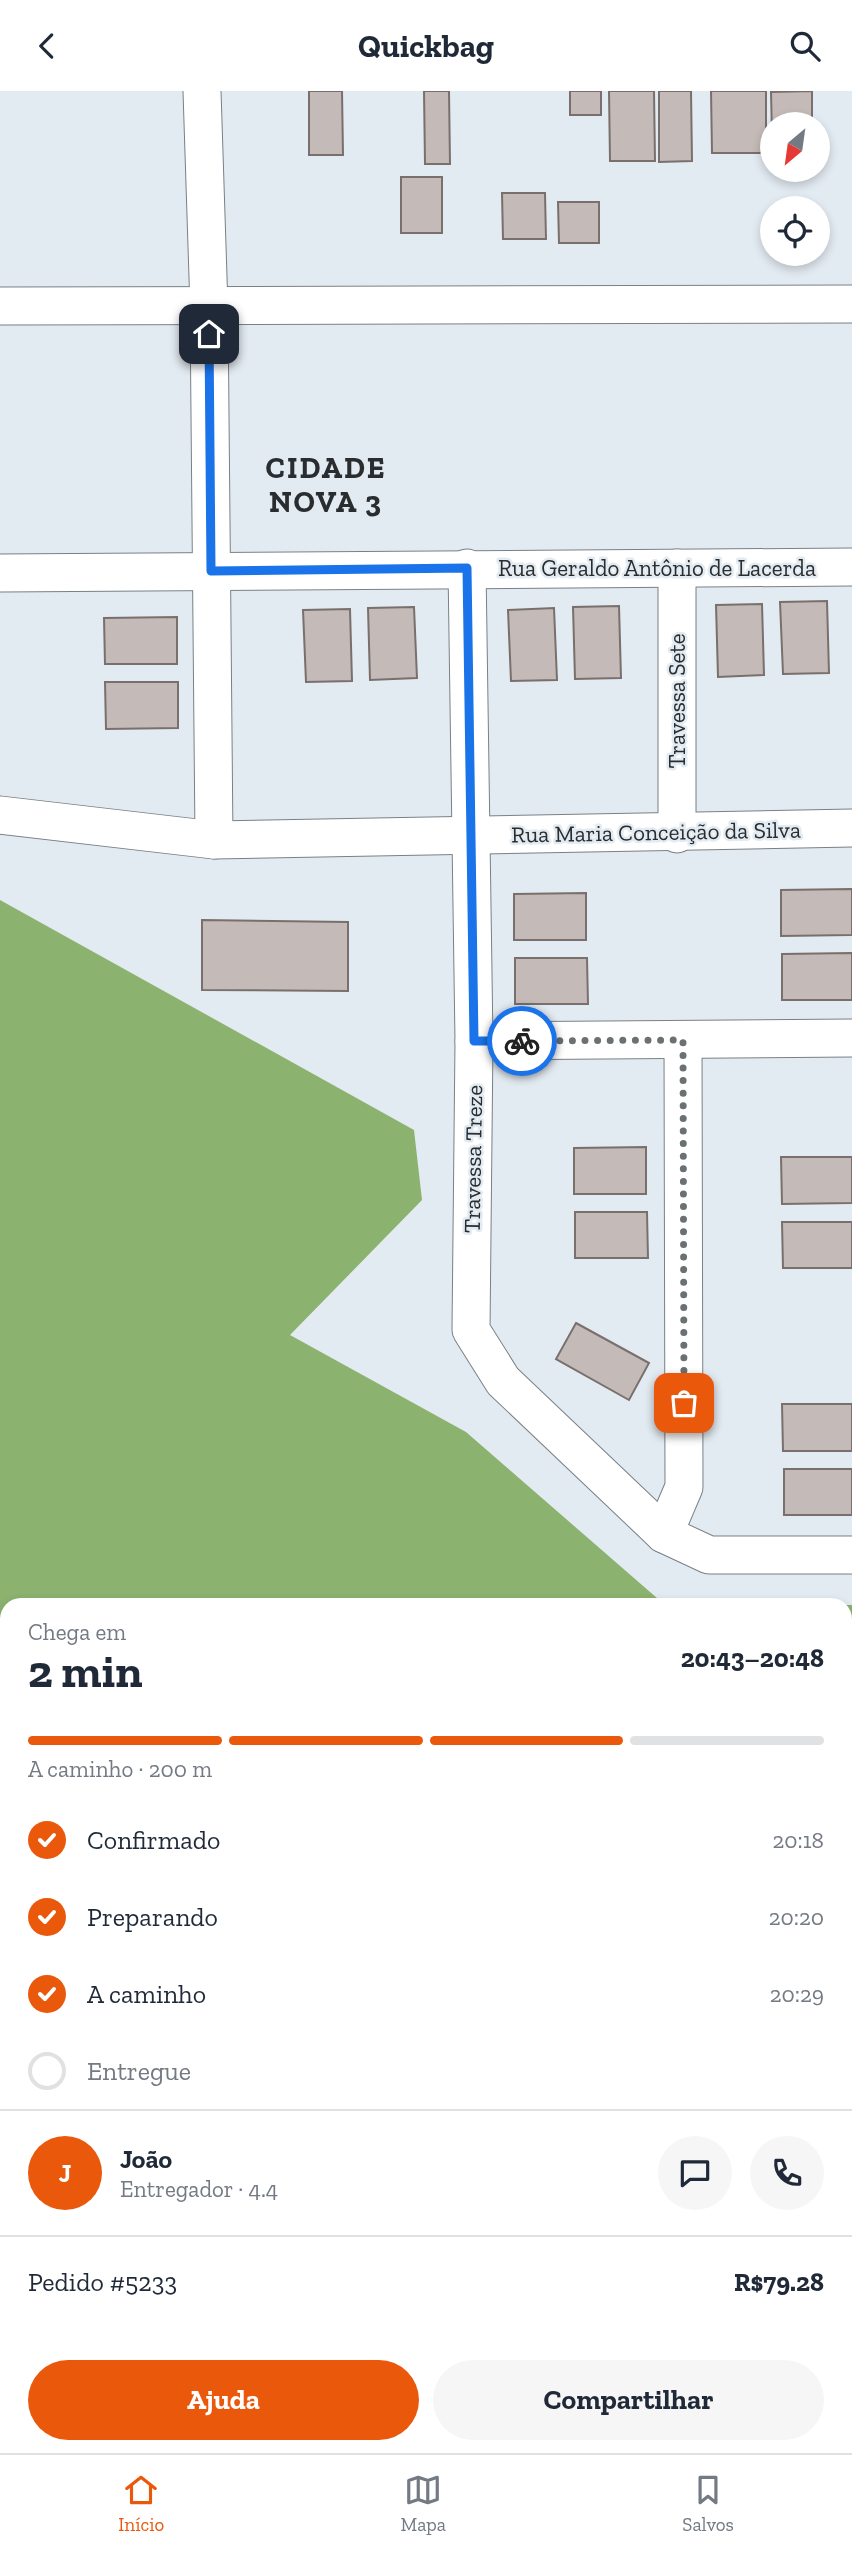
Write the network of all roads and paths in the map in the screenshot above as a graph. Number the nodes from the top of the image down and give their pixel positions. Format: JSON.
{"nodes":[{"id":1,"x":202,"y":91,"type":"edge"},
{"id":2,"x":852,"y":304,"type":"edge"},
{"id":3,"x":0,"y":306,"type":"edge"},
{"id":4,"x":209,"y":307,"type":"junction"},
{"id":5,"x":852,"y":567,"type":"edge"},
{"id":6,"x":467,"y":568,"type":"junction"},
{"id":7,"x":677,"y":568,"type":"junction"},
{"id":8,"x":211,"y":571,"type":"junction"},
{"id":9,"x":0,"y":573,"type":"edge"},
{"id":10,"x":0,"y":815,"type":"edge"},
{"id":11,"x":852,"y":828,"type":"edge"},
{"id":12,"x":677,"y":834,"type":"junction"},
{"id":13,"x":472,"y":835,"type":"junction"},
{"id":14,"x":214,"y":840,"type":"junction"},
{"id":15,"x":852,"y":1038,"type":"edge"},
{"id":16,"x":683,"y":1040,"type":"junction"},
{"id":17,"x":474,"y":1041,"type":"junction"},
{"id":18,"x":664,"y":1534,"type":"junction"},
{"id":19,"x":852,"y":1555,"type":"edge"}],
"edges":[{"from":1,"to":4,"type":"street"},
{"from":2,"to":4,"type":"street"},
{"from":3,"to":4,"type":"street"},
{"from":4,"to":8,"type":"street"},
{"from":5,"to":7,"type":"street","name":"Rua Geraldo Antônio de Lacerda"},
{"from":6,"to":7,"type":"street","name":"Rua Geraldo Antônio de Lacerda"},
{"from":6,"to":8,"type":"street","name":"Rua Geraldo Antônio de Lacerda"},
{"from":6,"to":13,"type":"street","name":"Travessa Treze"},
{"from":7,"to":12,"type":"street","name":"Travessa Sete"},
{"from":8,"to":9,"type":"street","name":"Rua Geraldo Antônio de Lacerda"},
{"from":8,"to":14,"type":"street"},
{"from":10,"to":14,"type":"street","name":"Rua Maria Conceição da Silva"},
{"from":11,"to":12,"type":"street","name":"Rua Maria Conceição da Silva"},
{"from":12,"to":13,"type":"street","name":"Rua Maria Conceição da Silva"},
{"from":13,"to":14,"type":"street","name":"Rua Maria Conceição da Silva"},
{"from":13,"to":17,"type":"street","name":"Travessa Treze"},
{"from":15,"to":16,"type":"street"},
{"from":16,"to":17,"type":"street"},
{"from":16,"to":18,"type":"street"},
{"from":17,"to":18,"type":"street","name":"Travessa Treze"},
{"from":18,"to":19,"type":"street"}]}
